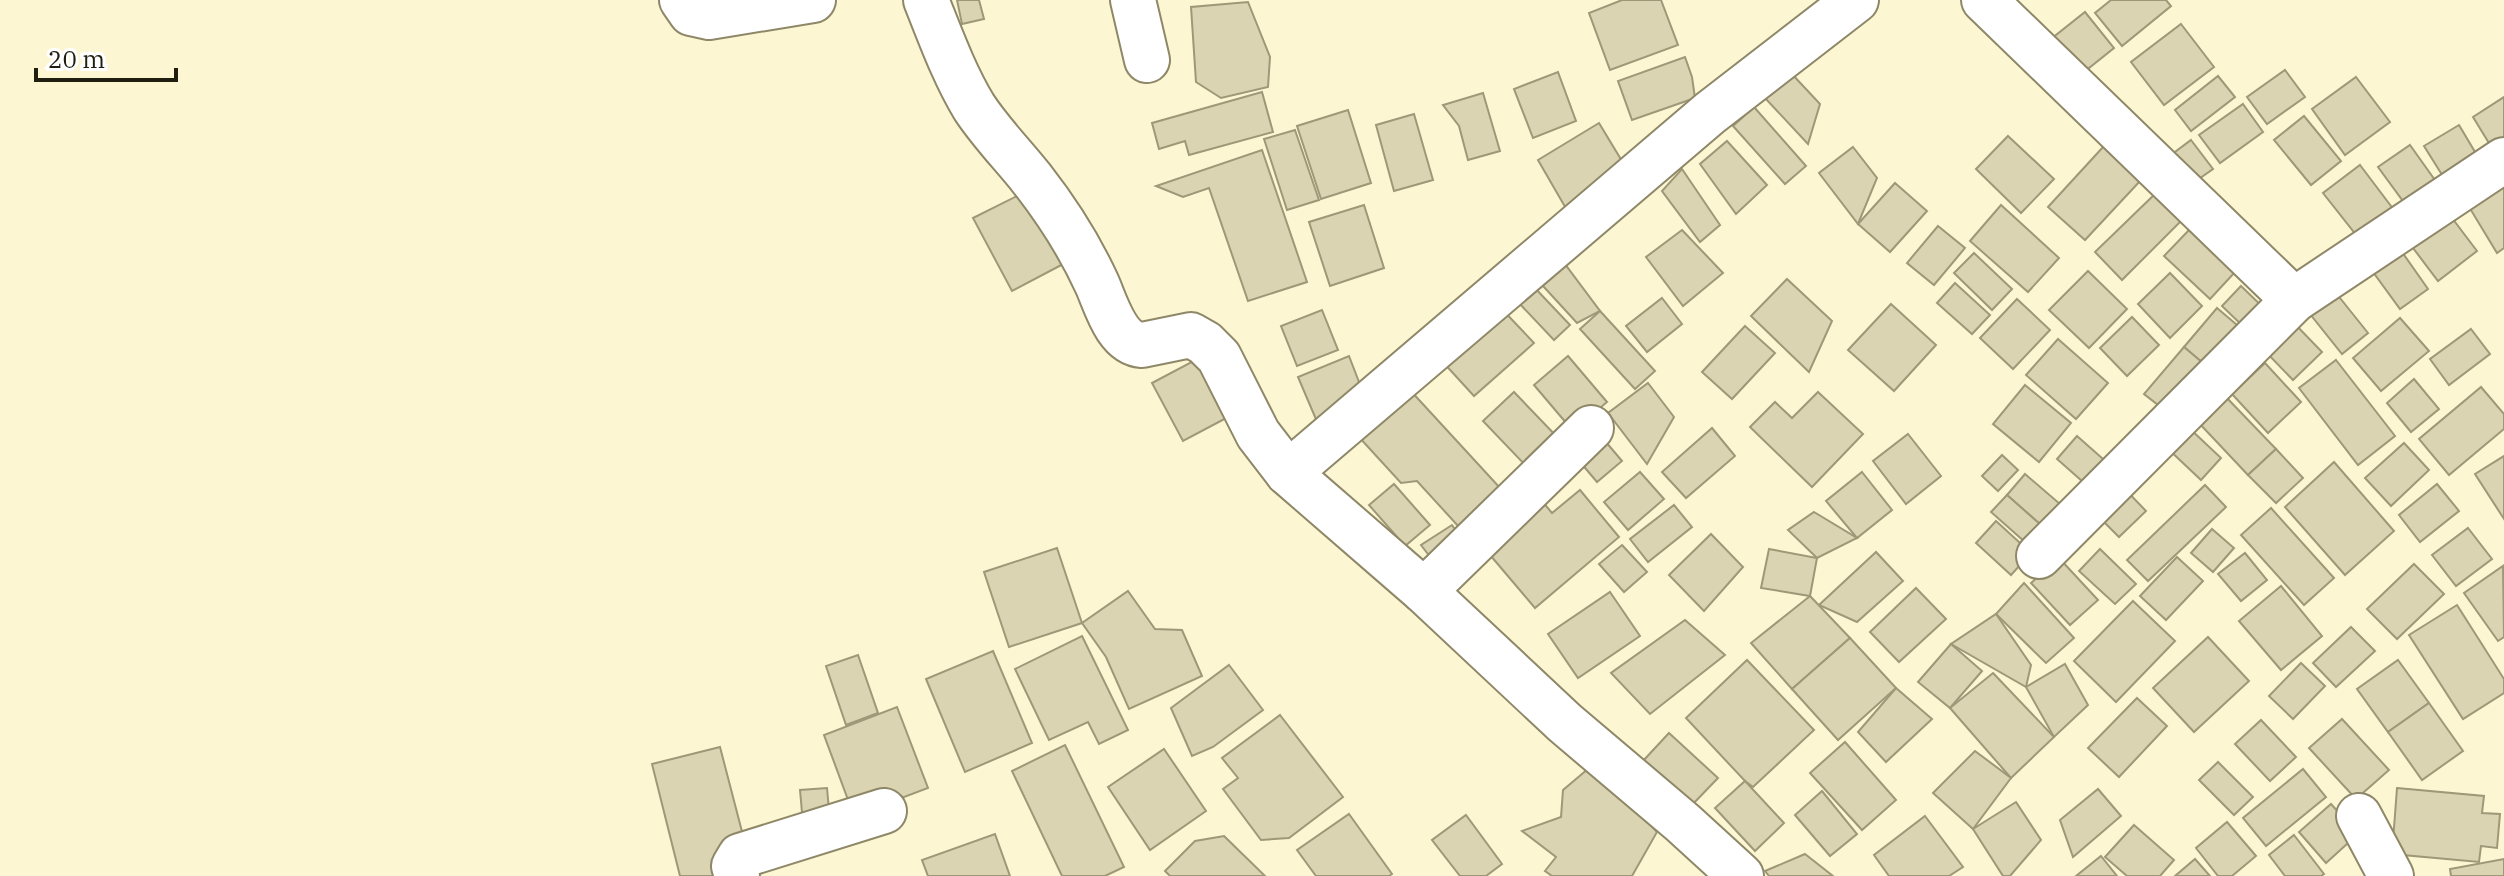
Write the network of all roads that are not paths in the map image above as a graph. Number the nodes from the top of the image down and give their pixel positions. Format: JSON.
{"nodes":[{"id":1,"x":682,"y":0,"type":"edge"},
{"id":2,"x":813,"y":0,"type":"edge"},
{"id":3,"x":926,"y":0,"type":"edge"},
{"id":4,"x":1133,"y":0,"type":"edge"},
{"id":5,"x":1856,"y":0,"type":"edge"},
{"id":6,"x":1984,"y":0,"type":"edge"},
{"id":7,"x":1147,"y":60,"type":"dead end"},
{"id":8,"x":2504,"y":160,"type":"edge"},
{"id":9,"x":2294,"y":300,"type":"junction"},
{"id":10,"x":1591,"y":428,"type":"dead end"},
{"id":11,"x":1288,"y":473,"type":"junction"},
{"id":12,"x":2039,"y":556,"type":"dead end"},
{"id":13,"x":1424,"y":591,"type":"junction"},
{"id":14,"x":884,"y":811,"type":"dead end"},
{"id":15,"x":2359,"y":816,"type":"dead end"},
{"id":16,"x":737,"y":876,"type":"edge"},
{"id":17,"x":1741,"y":876,"type":"edge"},
{"id":18,"x":2391,"y":876,"type":"edge"}],
"edges":[{"from":1,"to":2,"type":"street"},
{"from":3,"to":11,"type":"street"},
{"from":4,"to":7,"type":"street"},
{"from":5,"to":11,"type":"street"},
{"from":6,"to":9,"type":"street"},
{"from":8,"to":9,"type":"street"},
{"from":9,"to":12,"type":"street"},
{"from":10,"to":13,"type":"street"},
{"from":11,"to":13,"type":"street"},
{"from":13,"to":17,"type":"street"},
{"from":14,"to":16,"type":"street"},
{"from":15,"to":18,"type":"street"}]}
